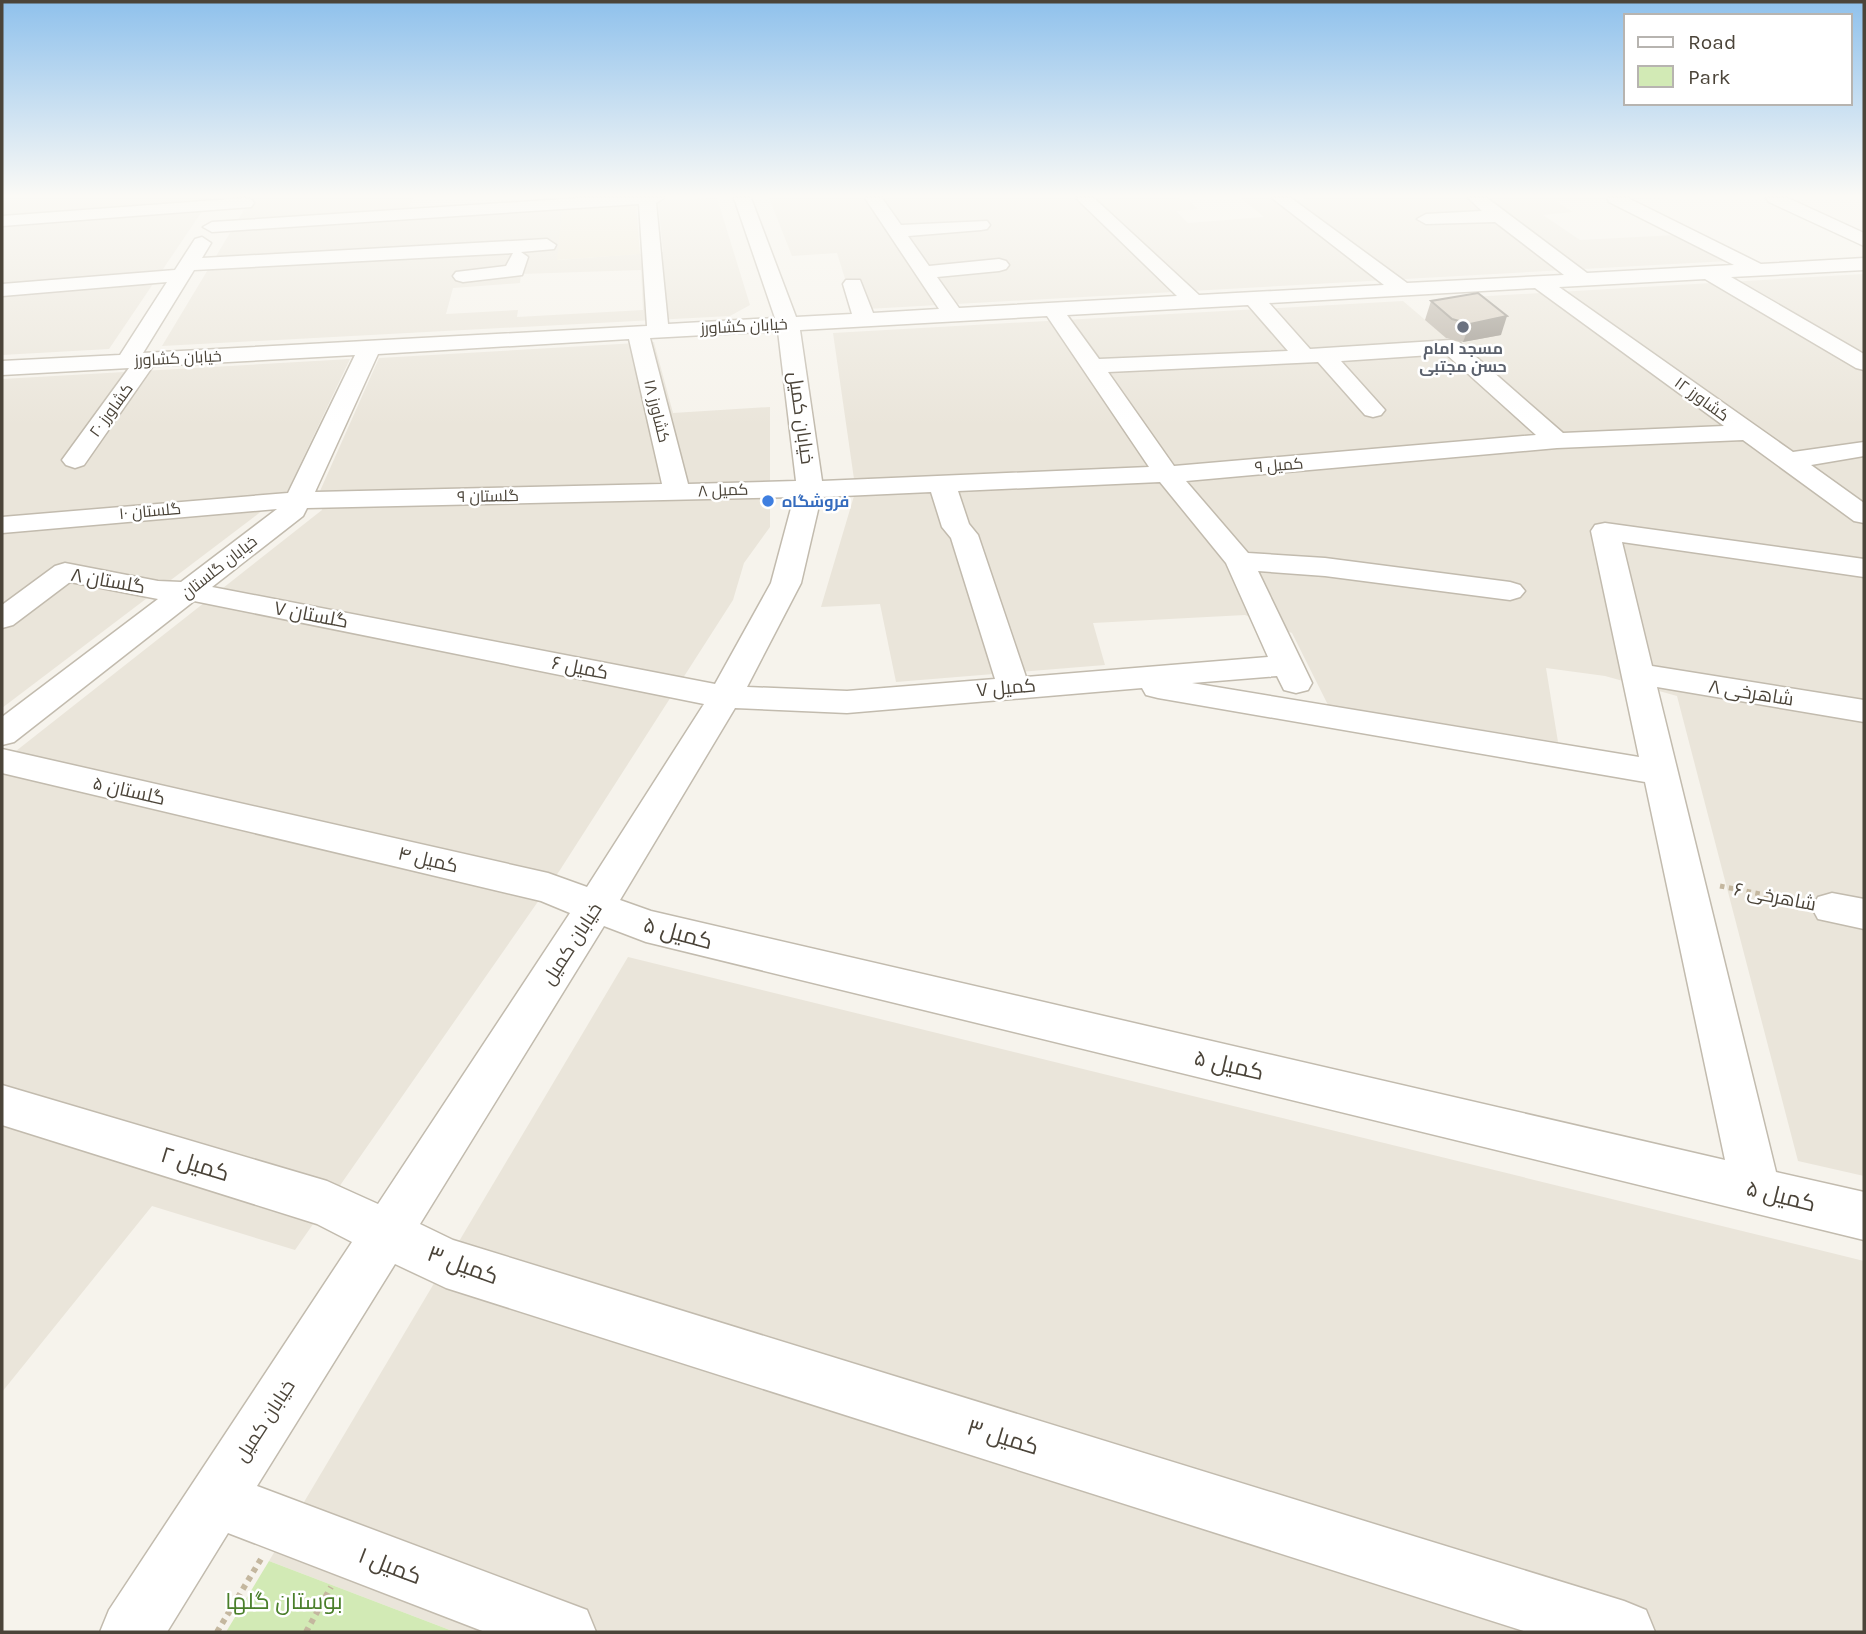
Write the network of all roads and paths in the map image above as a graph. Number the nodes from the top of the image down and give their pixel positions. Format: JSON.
{"nodes":[{"id":1,"x":146,"y":274,"type":"edge"},
{"id":2,"x":183,"y":274,"type":"edge"},
{"id":3,"x":481,"y":274,"type":"edge"},
{"id":4,"x":648,"y":274,"type":"edge"},
{"id":5,"x":770,"y":274,"type":"edge"},
{"id":6,"x":926,"y":274,"type":"edge"},
{"id":7,"x":1165,"y":274,"type":"edge"},
{"id":8,"x":1382,"y":274,"type":"edge"},
{"id":9,"x":1576,"y":274,"type":"edge"},
{"id":10,"x":1667,"y":274,"type":"edge"},
{"id":11,"x":1711,"y":274,"type":"edge"},
{"id":12,"x":463,"y":276,"type":"dead end"},
{"id":13,"x":1582,"y":279,"type":"junction"},
{"id":14,"x":1539,"y":282,"type":"junction"},
{"id":15,"x":853,"y":284,"type":"dead end"},
{"id":16,"x":1402,"y":289,"type":"junction"},
{"id":17,"x":2,"y":290,"type":"edge"},
{"id":18,"x":1253,"y":298,"type":"junction"},
{"id":19,"x":1194,"y":301,"type":"junction"},
{"id":20,"x":1053,"y":309,"type":"junction"},
{"id":21,"x":953,"y":314,"type":"junction"},
{"id":22,"x":864,"y":319,"type":"junction"},
{"id":23,"x":788,"y":324,"type":"junction"},
{"id":24,"x":648,"y":331,"type":"junction"},
{"id":25,"x":370,"y":347,"type":"junction"},
{"id":26,"x":1314,"y":356,"type":"junction"},
{"id":27,"x":137,"y":360,"type":"junction"},
{"id":28,"x":1864,"y":363,"type":"edge"},
{"id":29,"x":1092,"y":366,"type":"junction"},
{"id":30,"x":2,"y":368,"type":"edge"},
{"id":31,"x":1373,"y":410,"type":"dead end"},
{"id":32,"x":1748,"y":432,"type":"junction"},
{"id":33,"x":1557,"y":442,"type":"junction"},
{"id":34,"x":1864,"y":449,"type":"edge"},
{"id":35,"x":75,"y":460,"type":"dead end"},
{"id":36,"x":1788,"y":461,"type":"junction"},
{"id":37,"x":1166,"y":473,"type":"junction"},
{"id":38,"x":942,"y":484,"type":"junction"},
{"id":39,"x":810,"y":488,"type":"junction"},
{"id":40,"x":677,"y":491,"type":"junction"},
{"id":41,"x":299,"y":500,"type":"junction"},
{"id":42,"x":1864,"y":515,"type":"edge"},
{"id":43,"x":2,"y":525,"type":"edge"},
{"id":44,"x":1239,"y":561,"type":"junction"},
{"id":45,"x":1864,"y":568,"type":"edge"},
{"id":46,"x":188,"y":591,"type":"junction"},
{"id":47,"x":1510,"y":591,"type":"dead end"},
{"id":48,"x":2,"y":619,"type":"edge"},
{"id":49,"x":434,"y":639,"type":"joint"},
{"id":50,"x":1288,"y":665,"type":"junction"},
{"id":51,"x":1638,"y":674,"type":"junction"},
{"id":52,"x":1110,"y":680,"type":"junction"},
{"id":53,"x":1014,"y":688,"type":"junction"},
{"id":54,"x":725,"y":696,"type":"junction"},
{"id":55,"x":1864,"y":711,"type":"edge"},
{"id":56,"x":1312,"y":716,"type":"junction"},
{"id":57,"x":2,"y":734,"type":"edge"},
{"id":58,"x":2,"y":761,"type":"edge"},
{"id":59,"x":1661,"y":773,"type":"junction"},
{"id":60,"x":257,"y":821,"type":"joint"},
{"id":61,"x":1685,"y":880,"type":"junction"},
{"id":62,"x":596,"y":906,"type":"junction"},
{"id":63,"x":1848,"y":911,"type":"edge"},
{"id":64,"x":2,"y":1105,"type":"edge"},
{"id":65,"x":1756,"y":1190,"type":"junction"},
{"id":66,"x":1864,"y":1216,"type":"edge"},
{"id":67,"x":385,"y":1233,"type":"junction"},
{"id":68,"x":215,"y":1499,"type":"junction"},
{"id":69,"x":281,"y":1525,"type":"junction"},
{"id":70,"x":351,"y":1551,"type":"junction"},
{"id":71,"x":131,"y":1632,"type":"edge"},
{"id":72,"x":217,"y":1632,"type":"edge"},
{"id":73,"x":306,"y":1632,"type":"edge"},
{"id":74,"x":565,"y":1632,"type":"edge"},
{"id":75,"x":1624,"y":1632,"type":"edge"}],
"edges":[{"from":1,"to":17,"type":"street"},
{"from":2,"to":27,"type":"street","name":"کشاورز ۲۰"},
{"from":3,"to":12,"type":"street"},
{"from":4,"to":24,"type":"street","name":"کشاورز ۱۸"},
{"from":5,"to":23,"type":"street","name":"خیابان کمیل"},
{"from":6,"to":21,"type":"street"},
{"from":7,"to":19,"type":"street"},
{"from":8,"to":16,"type":"street"},
{"from":9,"to":13,"type":"street"},
{"from":10,"to":13,"type":"street","name":"خیابان کشاورز"},
{"from":11,"to":28,"type":"street"},
{"from":13,"to":14,"type":"street","name":"خیابان کشاورز"},
{"from":14,"to":16,"type":"street","name":"خیابان کشاورز"},
{"from":14,"to":32,"type":"street","name":"کشاورز ۱۲"},
{"from":15,"to":22,"type":"street"},
{"from":16,"to":18,"type":"street","name":"خیابان کشاورز"},
{"from":18,"to":19,"type":"street","name":"خیابان کشاورز"},
{"from":18,"to":26,"type":"street"},
{"from":19,"to":20,"type":"street","name":"خیابان کشاورز"},
{"from":20,"to":21,"type":"street","name":"خیابان کشاورز"},
{"from":20,"to":29,"type":"street"},
{"from":21,"to":22,"type":"street","name":"خیابان کشاورز"},
{"from":22,"to":23,"type":"street","name":"خیابان کشاورز"},
{"from":23,"to":24,"type":"street","name":"خیابان کشاورز"},
{"from":23,"to":39,"type":"street","name":"خیابان کمیل"},
{"from":24,"to":25,"type":"street","name":"خیابان کشاورز"},
{"from":24,"to":40,"type":"street","name":"کشاورز ۱۸"},
{"from":25,"to":27,"type":"street","name":"خیابان کشاورز"},
{"from":25,"to":41,"type":"street","name":"خیابان گلستان"},
{"from":26,"to":29,"type":"street"},
{"from":26,"to":31,"type":"street"},
{"from":26,"to":33,"type":"street"},
{"from":27,"to":30,"type":"street","name":"خیابان کشاورز"},
{"from":27,"to":35,"type":"street","name":"کشاورز ۲۰"},
{"from":29,"to":37,"type":"street"},
{"from":32,"to":33,"type":"street","name":"کمیل ۹"},
{"from":32,"to":36,"type":"street","name":"کشاورز ۱۲"},
{"from":33,"to":37,"type":"street","name":"کمیل ۹"},
{"from":34,"to":36,"type":"street"},
{"from":36,"to":42,"type":"street","name":"کشاورز ۱۲"},
{"from":37,"to":38,"type":"street","name":"کمیل ۹"},
{"from":37,"to":44,"type":"street"},
{"from":38,"to":39,"type":"street","name":"کمیل ۹"},
{"from":38,"to":53,"type":"street"},
{"from":39,"to":40,"type":"street","name":"کمیل ۸"},
{"from":39,"to":54,"type":"street","name":"خیابان کمیل"},
{"from":40,"to":41,"type":"street","name":"گلستان ۹"},
{"from":41,"to":43,"type":"street","name":"گلستان ۱۰"},
{"from":41,"to":46,"type":"street","name":"خیابان گلستان"},
{"from":44,"to":47,"type":"street"},
{"from":44,"to":50,"type":"street"},
{"from":45,"to":51,"type":"street"},
{"from":46,"to":48,"type":"street","name":"گلستان ۸"},
{"from":46,"to":49,"type":"street","name":"گلستان ۷"},
{"from":46,"to":57,"type":"street","name":"خیابان گلستان"},
{"from":49,"to":54,"type":"street","name":"کمیل ۶"},
{"from":50,"to":52,"type":"street","name":"کمیل ۷"},
{"from":50,"to":56,"type":"street"},
{"from":51,"to":55,"type":"street","name":"شاهرخی ۸"},
{"from":51,"to":59,"type":"street"},
{"from":52,"to":53,"type":"street","name":"کمیل ۷"},
{"from":52,"to":56,"type":"street"},
{"from":53,"to":54,"type":"street","name":"کمیل ۷"},
{"from":54,"to":62,"type":"street","name":"خیابان کمیل"},
{"from":56,"to":59,"type":"street"},
{"from":58,"to":60,"type":"street","name":"گلستان ۵"},
{"from":59,"to":61,"type":"street"},
{"from":60,"to":62,"type":"street","name":"کمیل ۴"},
{"from":61,"to":63,"type":"path","name":"شاهرخی ۶"},
{"from":61,"to":65,"type":"street"},
{"from":62,"to":65,"type":"street","name":"کمیل ۵"},
{"from":62,"to":67,"type":"street","name":"خیابان کمیل"},
{"from":64,"to":67,"type":"street","name":"کمیل ۲"},
{"from":65,"to":66,"type":"street","name":"کمیل ۵"},
{"from":67,"to":68,"type":"street","name":"خیابان کمیل"},
{"from":67,"to":75,"type":"street","name":"کمیل ۳"},
{"from":68,"to":69,"type":"street","name":"کمیل ۱"},
{"from":68,"to":71,"type":"street","name":"خیابان کمیل"},
{"from":69,"to":70,"type":"street","name":"کمیل ۱"},
{"from":69,"to":72,"type":"path"},
{"from":70,"to":73,"type":"path"},
{"from":70,"to":74,"type":"street","name":"کمیل ۱"}]}
